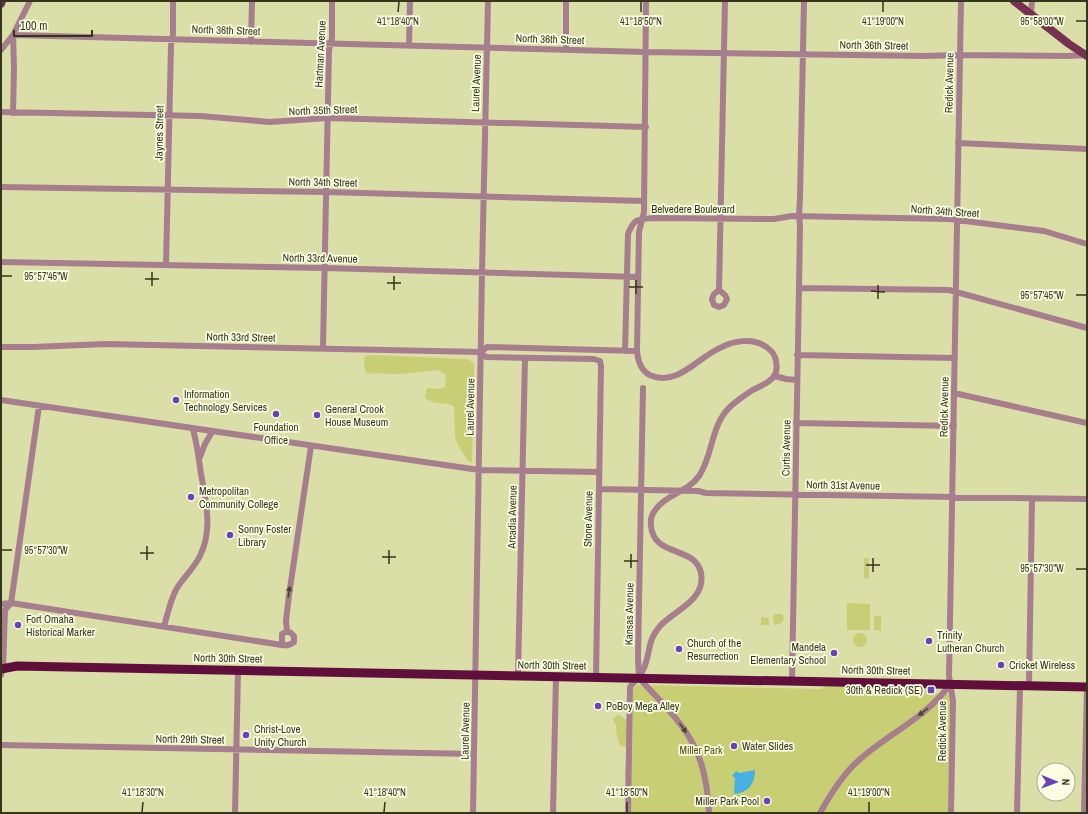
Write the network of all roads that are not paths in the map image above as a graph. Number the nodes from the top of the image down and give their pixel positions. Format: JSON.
{"nodes":[{"id":1,"x":2,"y":1,"type":"edge"},
{"id":2,"x":30,"y":1,"type":"edge"},
{"id":3,"x":173,"y":1,"type":"edge"},
{"id":4,"x":252,"y":1,"type":"edge"},
{"id":5,"x":332,"y":1,"type":"edge"},
{"id":6,"x":410,"y":1,"type":"edge"},
{"id":7,"x":488,"y":1,"type":"edge"},
{"id":8,"x":566,"y":1,"type":"edge"},
{"id":9,"x":646,"y":1,"type":"edge"},
{"id":10,"x":725,"y":1,"type":"edge"},
{"id":11,"x":804,"y":1,"type":"edge"},
{"id":12,"x":962,"y":1,"type":"edge"},
{"id":13,"x":1014,"y":1,"type":"edge"},
{"id":14,"x":1032,"y":1,"type":"edge"},
{"id":15,"x":1,"y":4,"type":"edge"},
{"id":16,"x":1031,"y":14,"type":"junction"},
{"id":17,"x":12,"y":35,"type":"junction"},
{"id":18,"x":172,"y":39,"type":"junction"},
{"id":19,"x":251,"y":42,"type":"junction"},
{"id":20,"x":330,"y":44,"type":"junction"},
{"id":21,"x":409,"y":46,"type":"junction"},
{"id":22,"x":487,"y":48,"type":"junction"},
{"id":23,"x":1,"y":50,"type":"edge"},
{"id":24,"x":566,"y":50,"type":"junction"},
{"id":25,"x":645,"y":52,"type":"junction"},
{"id":26,"x":724,"y":54,"type":"junction"},
{"id":27,"x":803,"y":55,"type":"junction"},
{"id":28,"x":960,"y":55,"type":"junction"},
{"id":29,"x":1086,"y":55,"type":"edge"},
{"id":30,"x":1,"y":112,"type":"edge"},
{"id":31,"x":13,"y":113,"type":"junction"},
{"id":32,"x":169,"y":115,"type":"junction"},
{"id":33,"x":327,"y":118,"type":"junction"},
{"id":34,"x":485,"y":122,"type":"junction"},
{"id":35,"x":646,"y":126,"type":"junction"},
{"id":36,"x":958,"y":143,"type":"junction"},
{"id":37,"x":1087,"y":148,"type":"edge"},
{"id":38,"x":1,"y":187,"type":"edge"},
{"id":39,"x":168,"y":190,"type":"junction"},
{"id":40,"x":326,"y":192,"type":"junction"},
{"id":41,"x":484,"y":196,"type":"junction"},
{"id":42,"x":644,"y":201,"type":"junction"},
{"id":43,"x":798,"y":216,"type":"junction"},
{"id":44,"x":643,"y":219,"type":"junction"},
{"id":45,"x":720,"y":219,"type":"junction"},
{"id":46,"x":957,"y":220,"type":"junction"},
{"id":47,"x":1087,"y":244,"type":"edge"},
{"id":48,"x":1,"y":262,"type":"edge"},
{"id":49,"x":166,"y":265,"type":"junction"},
{"id":50,"x":325,"y":268,"type":"junction"},
{"id":51,"x":482,"y":272,"type":"junction"},
{"id":52,"x":626,"y":277,"type":"junction"},
{"id":53,"x":638,"y":277,"type":"junction"},
{"id":54,"x":799,"y":288,"type":"junction"},
{"id":55,"x":719,"y":290,"type":"dead end"},
{"id":56,"x":956,"y":292,"type":"junction"},
{"id":57,"x":1087,"y":328,"type":"edge"},
{"id":58,"x":1,"y":347,"type":"edge"},
{"id":59,"x":322,"y":348,"type":"junction"},
{"id":60,"x":625,"y":351,"type":"junction"},
{"id":61,"x":481,"y":352,"type":"junction"},
{"id":62,"x":637,"y":352,"type":"junction"},
{"id":63,"x":797,"y":355,"type":"junction"},
{"id":64,"x":525,"y":358,"type":"junction"},
{"id":65,"x":955,"y":358,"type":"junction"},
{"id":66,"x":600,"y":361,"type":"joint"},
{"id":67,"x":775,"y":376,"type":"junction"},
{"id":68,"x":797,"y":380,"type":"junction"},
{"id":69,"x":643,"y":388,"type":"dead end"},
{"id":70,"x":954,"y":393,"type":"junction"},
{"id":71,"x":1,"y":400,"type":"edge"},
{"id":72,"x":39,"y":406,"type":"junction"},
{"id":73,"x":1087,"y":422,"type":"edge"},
{"id":74,"x":796,"y":423,"type":"junction"},
{"id":75,"x":954,"y":426,"type":"junction"},
{"id":76,"x":194,"y":429,"type":"junction"},
{"id":77,"x":212,"y":432,"type":"junction"},
{"id":78,"x":311,"y":446,"type":"junction"},
{"id":79,"x":200,"y":458,"type":"junction"},
{"id":80,"x":479,"y":470,"type":"junction"},
{"id":81,"x":522,"y":471,"type":"junction"},
{"id":82,"x":599,"y":472,"type":"junction"},
{"id":83,"x":599,"y":489,"type":"junction"},
{"id":84,"x":641,"y":490,"type":"junction"},
{"id":85,"x":680,"y":491,"type":"junction"},
{"id":86,"x":795,"y":494,"type":"junction"},
{"id":87,"x":952,"y":497,"type":"junction"},
{"id":88,"x":1032,"y":498,"type":"junction"},
{"id":89,"x":1087,"y":499,"type":"edge"},
{"id":90,"x":11,"y":603,"type":"junction"},
{"id":91,"x":1,"y":604,"type":"edge"},
{"id":92,"x":164,"y":626,"type":"junction"},
{"id":93,"x":287,"y":631,"type":"junction"},
{"id":94,"x":282,"y":645,"type":"junction"},
{"id":95,"x":2,"y":667,"type":"edge"},
{"id":96,"x":238,"y":670,"type":"junction"},
{"id":97,"x":476,"y":675,"type":"junction"},
{"id":98,"x":518,"y":676,"type":"junction"},
{"id":99,"x":556,"y":676,"type":"junction"},
{"id":100,"x":596,"y":677,"type":"junction"},
{"id":101,"x":639,"y":678,"type":"junction"},
{"id":102,"x":792,"y":681,"type":"junction"},
{"id":103,"x":950,"y":684,"type":"junction"},
{"id":104,"x":1024,"y":685,"type":"junction"},
{"id":105,"x":1087,"y":686,"type":"edge"},
{"id":106,"x":1,"y":745,"type":"edge"},
{"id":107,"x":236,"y":749,"type":"junction"},
{"id":108,"x":474,"y":754,"type":"junction"},
{"id":109,"x":235,"y":813,"type":"edge"},
{"id":110,"x":473,"y":813,"type":"edge"},
{"id":111,"x":553,"y":813,"type":"edge"},
{"id":112,"x":628,"y":813,"type":"edge"},
{"id":113,"x":709,"y":813,"type":"edge"},
{"id":114,"x":820,"y":813,"type":"edge"},
{"id":115,"x":951,"y":813,"type":"edge"},
{"id":116,"x":1017,"y":813,"type":"edge"},
{"id":117,"x":1084,"y":813,"type":"edge"}],
"edges":[{"from":1,"to":15,"type":"main road"},
{"from":2,"to":17,"type":"street"},
{"from":3,"to":18,"type":"street","name":"Jaynes Street"},
{"from":4,"to":19,"type":"street"},
{"from":5,"to":20,"type":"street","name":"Hartman Avenue"},
{"from":6,"to":21,"type":"street"},
{"from":7,"to":22,"type":"street","name":"Laurel Avenue"},
{"from":8,"to":24,"type":"street"},
{"from":9,"to":25,"type":"street"},
{"from":10,"to":26,"type":"street"},
{"from":11,"to":27,"type":"street"},
{"from":12,"to":28,"type":"street","name":"Redick Avenue"},
{"from":13,"to":16,"type":"main road"},
{"from":14,"to":16,"type":"street"},
{"from":16,"to":29,"type":"main road"},
{"from":17,"to":18,"type":"street","name":"North 36th Street"},
{"from":17,"to":23,"type":"street"},
{"from":17,"to":31,"type":"street"},
{"from":18,"to":19,"type":"street","name":"North 36th Street"},
{"from":18,"to":32,"type":"street","name":"Jaynes Street"},
{"from":19,"to":20,"type":"street","name":"North 36th Street"},
{"from":20,"to":21,"type":"street","name":"North 36th Street"},
{"from":20,"to":33,"type":"street","name":"Hartman Avenue"},
{"from":21,"to":22,"type":"street","name":"North 36th Street"},
{"from":22,"to":24,"type":"street","name":"North 36th Street"},
{"from":22,"to":34,"type":"street","name":"Laurel Avenue"},
{"from":24,"to":25,"type":"street","name":"North 36th Street"},
{"from":25,"to":26,"type":"street","name":"North 36th Street"},
{"from":25,"to":35,"type":"street"},
{"from":26,"to":27,"type":"street","name":"North 36th Street"},
{"from":26,"to":45,"type":"street"},
{"from":27,"to":28,"type":"street","name":"North 36th Street"},
{"from":27,"to":43,"type":"street"},
{"from":28,"to":29,"type":"street","name":"North 36th Street"},
{"from":28,"to":36,"type":"street","name":"Redick Avenue"},
{"from":30,"to":31,"type":"street","name":"North 35th Street"},
{"from":31,"to":32,"type":"street","name":"North 35th Street"},
{"from":32,"to":33,"type":"street","name":"North 35th Street"},
{"from":32,"to":39,"type":"street","name":"Jaynes Street"},
{"from":33,"to":34,"type":"street","name":"North 35th Street"},
{"from":33,"to":40,"type":"street","name":"Hartman Avenue"},
{"from":34,"to":35,"type":"street","name":"North 35th Street"},
{"from":34,"to":41,"type":"street","name":"Laurel Avenue"},
{"from":35,"to":42,"type":"street"},
{"from":36,"to":37,"type":"street"},
{"from":36,"to":46,"type":"street","name":"Redick Avenue"},
{"from":38,"to":39,"type":"street","name":"North 34th Street"},
{"from":39,"to":40,"type":"street","name":"North 34th Street"},
{"from":39,"to":49,"type":"street","name":"Jaynes Street"},
{"from":40,"to":41,"type":"street","name":"North 34th Street"},
{"from":40,"to":50,"type":"street","name":"Hartman Avenue"},
{"from":41,"to":42,"type":"street","name":"North 34th Street"},
{"from":41,"to":51,"type":"street","name":"Laurel Avenue"},
{"from":42,"to":44,"type":"street"},
{"from":43,"to":45,"type":"street","name":"Belvedere Boulevard"},
{"from":43,"to":46,"type":"street","name":"North 34th Street"},
{"from":43,"to":54,"type":"street","name":"Curtis Avenue"},
{"from":44,"to":45,"type":"street","name":"Belvedere Boulevard"},
{"from":44,"to":52,"type":"street"},
{"from":44,"to":53,"type":"street","name":"Belvedere Boulevard"},
{"from":45,"to":55,"type":"street"},
{"from":46,"to":47,"type":"street","name":"North 34th Street"},
{"from":46,"to":56,"type":"street","name":"Redick Avenue"},
{"from":48,"to":49,"type":"street","name":"North 33rd Avenue"},
{"from":49,"to":50,"type":"street","name":"North 33rd Avenue"},
{"from":50,"to":51,"type":"street","name":"North 33rd Avenue"},
{"from":50,"to":59,"type":"street","name":"Hartman Avenue"},
{"from":51,"to":52,"type":"street","name":"North 33rd Avenue"},
{"from":51,"to":61,"type":"street","name":"Laurel Avenue"},
{"from":52,"to":53,"type":"street","name":"North 33rd Avenue"},
{"from":52,"to":60,"type":"street"},
{"from":53,"to":62,"type":"street","name":"Belvedere Boulevard"},
{"from":54,"to":56,"type":"street"},
{"from":54,"to":63,"type":"street","name":"Curtis Avenue"},
{"from":56,"to":57,"type":"street"},
{"from":56,"to":65,"type":"street","name":"Redick Avenue"},
{"from":58,"to":59,"type":"street","name":"North 33rd Street"},
{"from":59,"to":61,"type":"street","name":"North 33rd Street"},
{"from":60,"to":61,"type":"street","name":"North 33rd Street"},
{"from":60,"to":62,"type":"street","name":"North 33rd Street"},
{"from":61,"to":64,"type":"street","name":"North 33rd Street"},
{"from":61,"to":80,"type":"street","name":"Laurel Avenue"},
{"from":62,"to":67,"type":"street","name":"Belvedere Boulevard"},
{"from":63,"to":65,"type":"street"},
{"from":63,"to":68,"type":"street","name":"Curtis Avenue"},
{"from":64,"to":66,"type":"street","name":"North 33rd Street"},
{"from":64,"to":81,"type":"street","name":"Arcadia Avenue"},
{"from":65,"to":70,"type":"street","name":"Redick Avenue"},
{"from":66,"to":82,"type":"street","name":"Stone Avenue"},
{"from":67,"to":68,"type":"street"},
{"from":67,"to":85,"type":"street"},
{"from":68,"to":74,"type":"street","name":"Curtis Avenue"},
{"from":69,"to":84,"type":"street","name":"Kansas Avenue"},
{"from":70,"to":73,"type":"street"},
{"from":70,"to":75,"type":"street","name":"Redick Avenue"},
{"from":71,"to":72,"type":"street"},
{"from":72,"to":76,"type":"street"},
{"from":72,"to":90,"type":"street"},
{"from":74,"to":75,"type":"street"},
{"from":74,"to":86,"type":"street","name":"Curtis Avenue"},
{"from":75,"to":87,"type":"street","name":"Redick Avenue"},
{"from":76,"to":77,"type":"street"},
{"from":76,"to":79,"type":"street"},
{"from":77,"to":78,"type":"street"},
{"from":77,"to":79,"type":"street"},
{"from":78,"to":80,"type":"street"},
{"from":93,"to":78,"type":"street","one_way":true},
{"from":79,"to":92,"type":"street"},
{"from":80,"to":81,"type":"street"},
{"from":80,"to":97,"type":"street","name":"Laurel Avenue"},
{"from":81,"to":82,"type":"street"},
{"from":81,"to":98,"type":"street","name":"Arcadia Avenue"},
{"from":82,"to":83,"type":"street","name":"Stone Avenue"},
{"from":83,"to":84,"type":"street","name":"North 31st Avenue"},
{"from":83,"to":100,"type":"street","name":"Stone Avenue"},
{"from":84,"to":85,"type":"street","name":"North 31st Avenue"},
{"from":84,"to":101,"type":"street","name":"Kansas Avenue"},
{"from":85,"to":86,"type":"street","name":"North 31st Avenue"},
{"from":85,"to":101,"type":"street"},
{"from":86,"to":87,"type":"street","name":"North 31st Avenue"},
{"from":86,"to":102,"type":"street","name":"Curtis Avenue"},
{"from":87,"to":88,"type":"street","name":"North 31st Avenue"},
{"from":87,"to":103,"type":"street","name":"Redick Avenue"},
{"from":88,"to":89,"type":"street","name":"North 31st Avenue"},
{"from":88,"to":104,"type":"street"},
{"from":90,"to":91,"type":"street"},
{"from":90,"to":92,"type":"street"},
{"from":90,"to":95,"type":"street"},
{"from":92,"to":94,"type":"street"},
{"from":93,"to":94,"type":"street"},
{"from":93,"to":94,"type":"street"},
{"from":95,"to":96,"type":"highway","name":"North 30th Street"},
{"from":96,"to":97,"type":"highway","name":"North 30th Street"},
{"from":96,"to":107,"type":"street"},
{"from":97,"to":98,"type":"highway","name":"North 30th Street"},
{"from":97,"to":108,"type":"street","name":"Laurel Avenue"},
{"from":98,"to":99,"type":"highway","name":"North 30th Street"},
{"from":99,"to":100,"type":"highway","name":"North 30th Street"},
{"from":99,"to":111,"type":"street"},
{"from":100,"to":101,"type":"highway","name":"North 30th Street"},
{"from":101,"to":102,"type":"highway","name":"North 30th Street"},
{"from":101,"to":112,"type":"street"},
{"from":101,"to":113,"type":"street","one_way":true},
{"from":102,"to":103,"type":"highway","name":"North 30th Street"},
{"from":103,"to":104,"type":"highway","name":"North 30th Street"},
{"from":103,"to":114,"type":"street","one_way":true},
{"from":103,"to":115,"type":"street","name":"Redick Avenue"},
{"from":104,"to":105,"type":"highway","name":"North 30th Street"},
{"from":104,"to":116,"type":"street"},
{"from":105,"to":117,"type":"street"},
{"from":106,"to":107,"type":"street","name":"North 29th Street"},
{"from":107,"to":108,"type":"street","name":"North 29th Street"},
{"from":107,"to":109,"type":"street"},
{"from":108,"to":110,"type":"street","name":"Laurel Avenue"}]}
